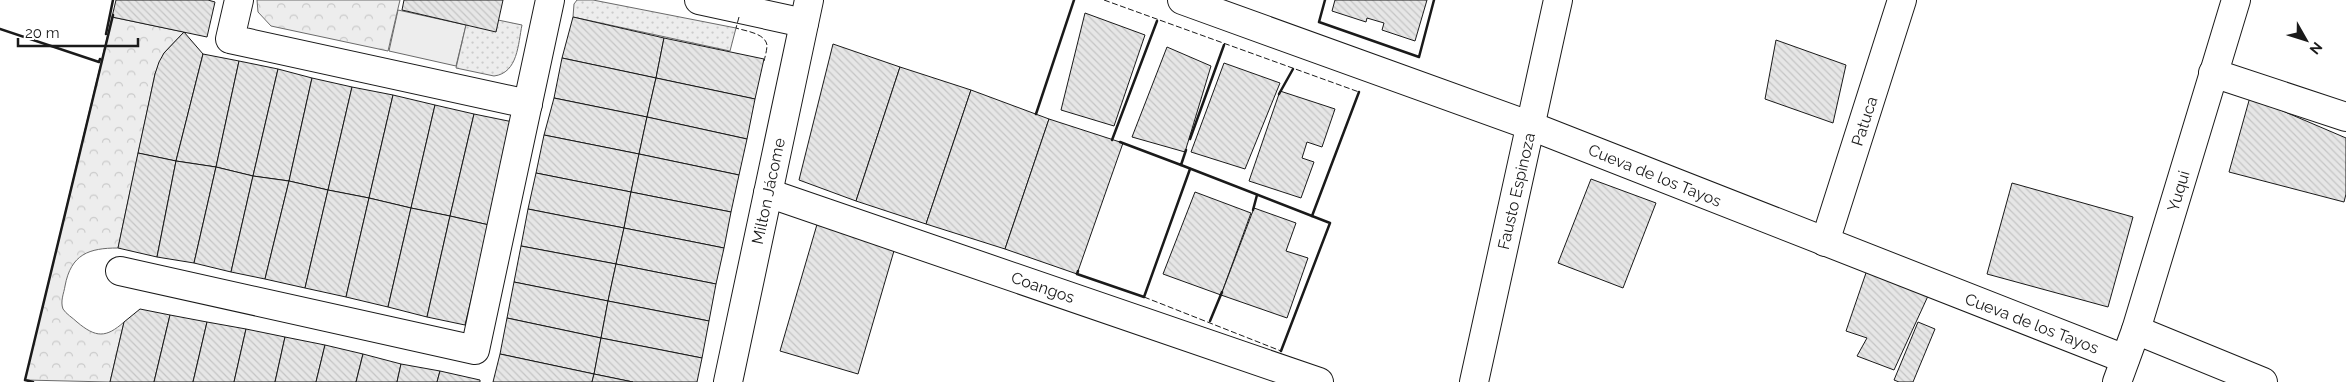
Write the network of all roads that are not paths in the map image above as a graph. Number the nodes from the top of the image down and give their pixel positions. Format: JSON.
{"nodes":[{"id":1,"x":239,"y":0,"type":"edge"},
{"id":2,"x":550,"y":0,"type":"edge"},
{"id":3,"x":699,"y":0,"type":"edge"},
{"id":4,"x":1182,"y":0,"type":"edge"},
{"id":5,"x":1558,"y":0,"type":"edge"},
{"id":6,"x":1902,"y":0,"type":"edge"},
{"id":7,"x":2236,"y":0,"type":"edge"},
{"id":8,"x":806,"y":12,"type":"edge"},
{"id":9,"x":2213,"y":73,"type":"junction"},
{"id":10,"x":528,"y":104,"type":"junction"},
{"id":11,"x":2346,"y":117,"type":"edge"},
{"id":12,"x":1531,"y":126,"type":"junction"},
{"id":13,"x":768,"y":193,"type":"junction"},
{"id":14,"x":1825,"y":242,"type":"junction"},
{"id":15,"x":120,"y":272,"type":"dead end"},
{"id":16,"x":2136,"y":330,"type":"junction"},
{"id":17,"x":2121,"y":371,"type":"edge"},
{"id":18,"x":728,"y":382,"type":"edge"},
{"id":19,"x":1319,"y":382,"type":"edge"},
{"id":20,"x":1474,"y":382,"type":"edge"},
{"id":21,"x":2263,"y":382,"type":"edge"}],
"edges":[{"from":1,"to":10,"type":"street"},
{"from":2,"to":10,"type":"street"},
{"from":3,"to":8,"type":"street"},
{"from":4,"to":12,"type":"street","name":"Cueva de los Tayos"},
{"from":5,"to":12,"type":"street","name":"Fausto Espinoza"},
{"from":6,"to":14,"type":"street","name":"Patuca"},
{"from":7,"to":9,"type":"street","name":"Yuqui"},
{"from":8,"to":13,"type":"street","name":"Milton Jácome"},
{"from":9,"to":11,"type":"street"},
{"from":9,"to":16,"type":"street","name":"Yuqui"},
{"from":10,"to":15,"type":"street"},
{"from":12,"to":14,"type":"street","name":"Cueva de los Tayos"},
{"from":12,"to":20,"type":"street","name":"Fausto Espinoza"},
{"from":13,"to":18,"type":"street","name":"Milton Jácome"},
{"from":13,"to":19,"type":"street","name":"Coangos"},
{"from":14,"to":17,"type":"street","name":"Cueva de los Tayos"},
{"from":16,"to":17,"type":"street","name":"Yuqui"},
{"from":16,"to":21,"type":"street"}]}
